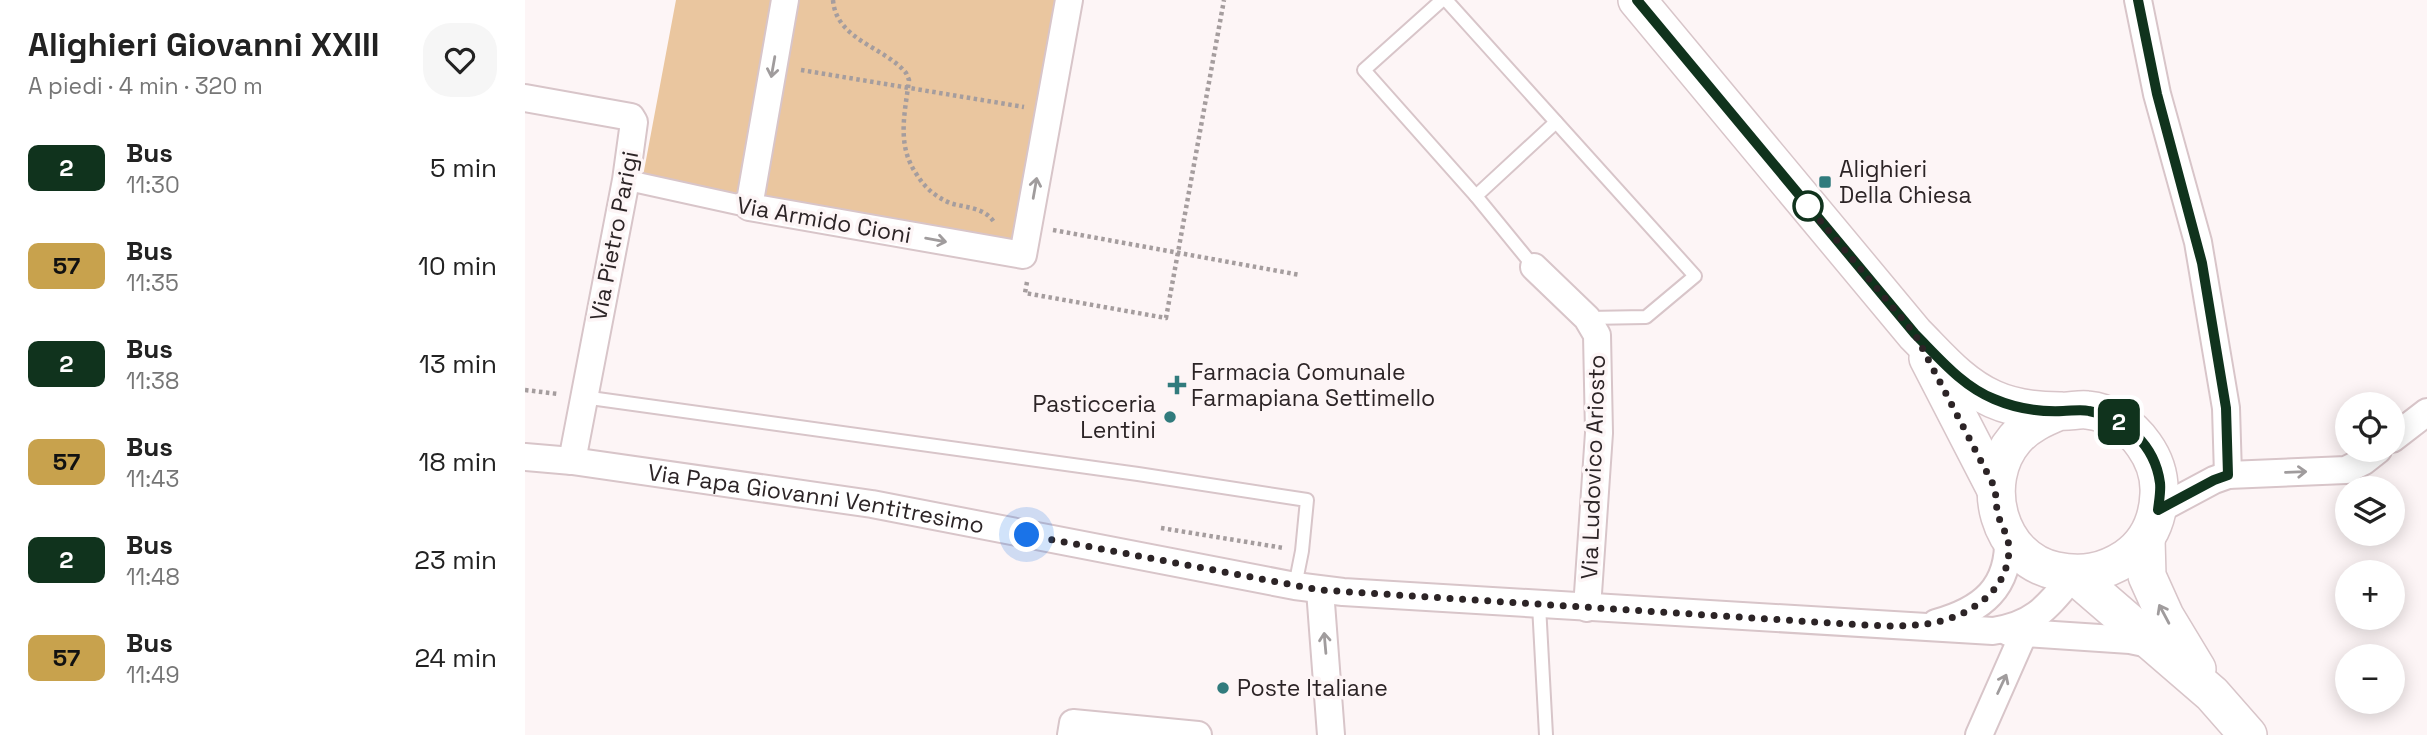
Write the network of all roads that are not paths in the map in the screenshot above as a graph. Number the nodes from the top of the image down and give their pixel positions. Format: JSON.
{"nodes":[{"id":1,"x":785,"y":0,"type":"edge"},
{"id":2,"x":1069,"y":0,"type":"edge"},
{"id":3,"x":1444,"y":0,"type":"edge"},
{"id":4,"x":1637,"y":0,"type":"edge"},
{"id":5,"x":2138,"y":0,"type":"edge"},
{"id":6,"x":525,"y":98,"type":"edge"},
{"id":7,"x":1556,"y":122,"type":"junction"},
{"id":8,"x":626,"y":180,"type":"junction"},
{"id":9,"x":1476,"y":196,"type":"junction"},
{"id":10,"x":749,"y":207,"type":"junction"},
{"id":11,"x":1534,"y":267,"type":"joint"},
{"id":12,"x":1587,"y":318,"type":"junction"},
{"id":13,"x":1915,"y":334,"type":"junction"},
{"id":14,"x":583,"y":397,"type":"junction"},
{"id":15,"x":2060,"y":411,"type":"junction"},
{"id":16,"x":2427,"y":412,"type":"edge"},
{"id":17,"x":2405,"y":429,"type":"edge"},
{"id":18,"x":525,"y":457,"type":"edge"},
{"id":19,"x":572,"y":461,"type":"junction"},
{"id":20,"x":2362,"y":462,"type":"edge"},
{"id":21,"x":2228,"y":475,"type":"junction"},
{"id":22,"x":1995,"y":488,"type":"junction"},
{"id":23,"x":2152,"y":524,"type":"junction"},
{"id":24,"x":2008,"y":537,"type":"junction"},
{"id":25,"x":2074,"y":575,"type":"junction"},
{"id":26,"x":1308,"y":588,"type":"junction"},
{"id":27,"x":1539,"y":605,"type":"junction"},
{"id":28,"x":1587,"y":608,"type":"junction"},
{"id":29,"x":1900,"y":626,"type":"junction"},
{"id":30,"x":1993,"y":631,"type":"junction"},
{"id":31,"x":2024,"y":633,"type":"junction"},
{"id":32,"x":2154,"y":645,"type":"junction"},
{"id":33,"x":2212,"y":694,"type":"junction"},
{"id":34,"x":1070,"y":735,"type":"edge"},
{"id":35,"x":1198,"y":735,"type":"edge"},
{"id":36,"x":1332,"y":735,"type":"edge"},
{"id":37,"x":1546,"y":735,"type":"edge"},
{"id":38,"x":1979,"y":735,"type":"edge"},
{"id":39,"x":2248,"y":735,"type":"edge"}],
"edges":[{"from":1,"to":10,"type":"street","one_way":true},
{"from":10,"to":2,"type":"street","name":"Via Armido Cioni","one_way":true},
{"from":3,"to":7,"type":"lane"},
{"from":3,"to":9,"type":"lane"},
{"from":4,"to":13,"type":"main road"},
{"from":5,"to":21,"type":"street"},
{"from":6,"to":8,"type":"street","name":"Via Pietro Parigi"},
{"from":7,"to":9,"type":"lane"},
{"from":7,"to":12,"type":"lane"},
{"from":8,"to":10,"type":"street","name":"Via Armido Cioni"},
{"from":8,"to":14,"type":"street","name":"Via Pietro Parigi"},
{"from":9,"to":11,"type":"lane"},
{"from":11,"to":12,"type":"street","name":"Via Ludovico Ariosto"},
{"from":12,"to":28,"type":"street","name":"Via Ludovico Ariosto"},
{"from":13,"to":15,"type":"main road"},
{"from":13,"to":22,"type":"main road"},
{"from":14,"to":19,"type":"street","name":"Via Pietro Parigi"},
{"from":14,"to":26,"type":"lane"},
{"from":15,"to":22,"type":"main road"},
{"from":15,"to":23,"type":"main road"},
{"from":16,"to":17,"type":"street"},
{"from":18,"to":19,"type":"street","name":"Via Papa Giovanni Ventitresimo"},
{"from":19,"to":26,"type":"street","name":"Via Papa Giovanni Ventitresimo"},
{"from":21,"to":20,"type":"street","one_way":true},
{"from":21,"to":23,"type":"street"},
{"from":22,"to":24,"type":"main road"},
{"from":23,"to":25,"type":"main road"},
{"from":33,"to":23,"type":"main road","one_way":true},
{"from":24,"to":25,"type":"main road"},
{"from":24,"to":29,"type":"street","name":"Via Papa Giovanni Ventitresimo"},
{"from":25,"to":30,"type":"street","name":"Via Papa Giovanni Ventitresimo"},
{"from":25,"to":32,"type":"main road"},
{"from":26,"to":27,"type":"street","name":"Via Papa Giovanni Ventitresimo"},
{"from":36,"to":26,"type":"street","one_way":true},
{"from":27,"to":28,"type":"street","name":"Via Papa Giovanni Ventitresimo"},
{"from":27,"to":37,"type":"lane"},
{"from":28,"to":29,"type":"street","name":"Via Papa Giovanni Ventitresimo"},
{"from":29,"to":30,"type":"street","name":"Via Papa Giovanni Ventitresimo"},
{"from":30,"to":31,"type":"street","name":"Via Papa Giovanni Ventitresimo"},
{"from":31,"to":32,"type":"street","name":"Via Papa Giovanni Ventitresimo"},
{"from":38,"to":31,"type":"street","one_way":true},
{"from":32,"to":33,"type":"main road"},
{"from":33,"to":39,"type":"main road"},
{"from":34,"to":35,"type":"street"}]}
